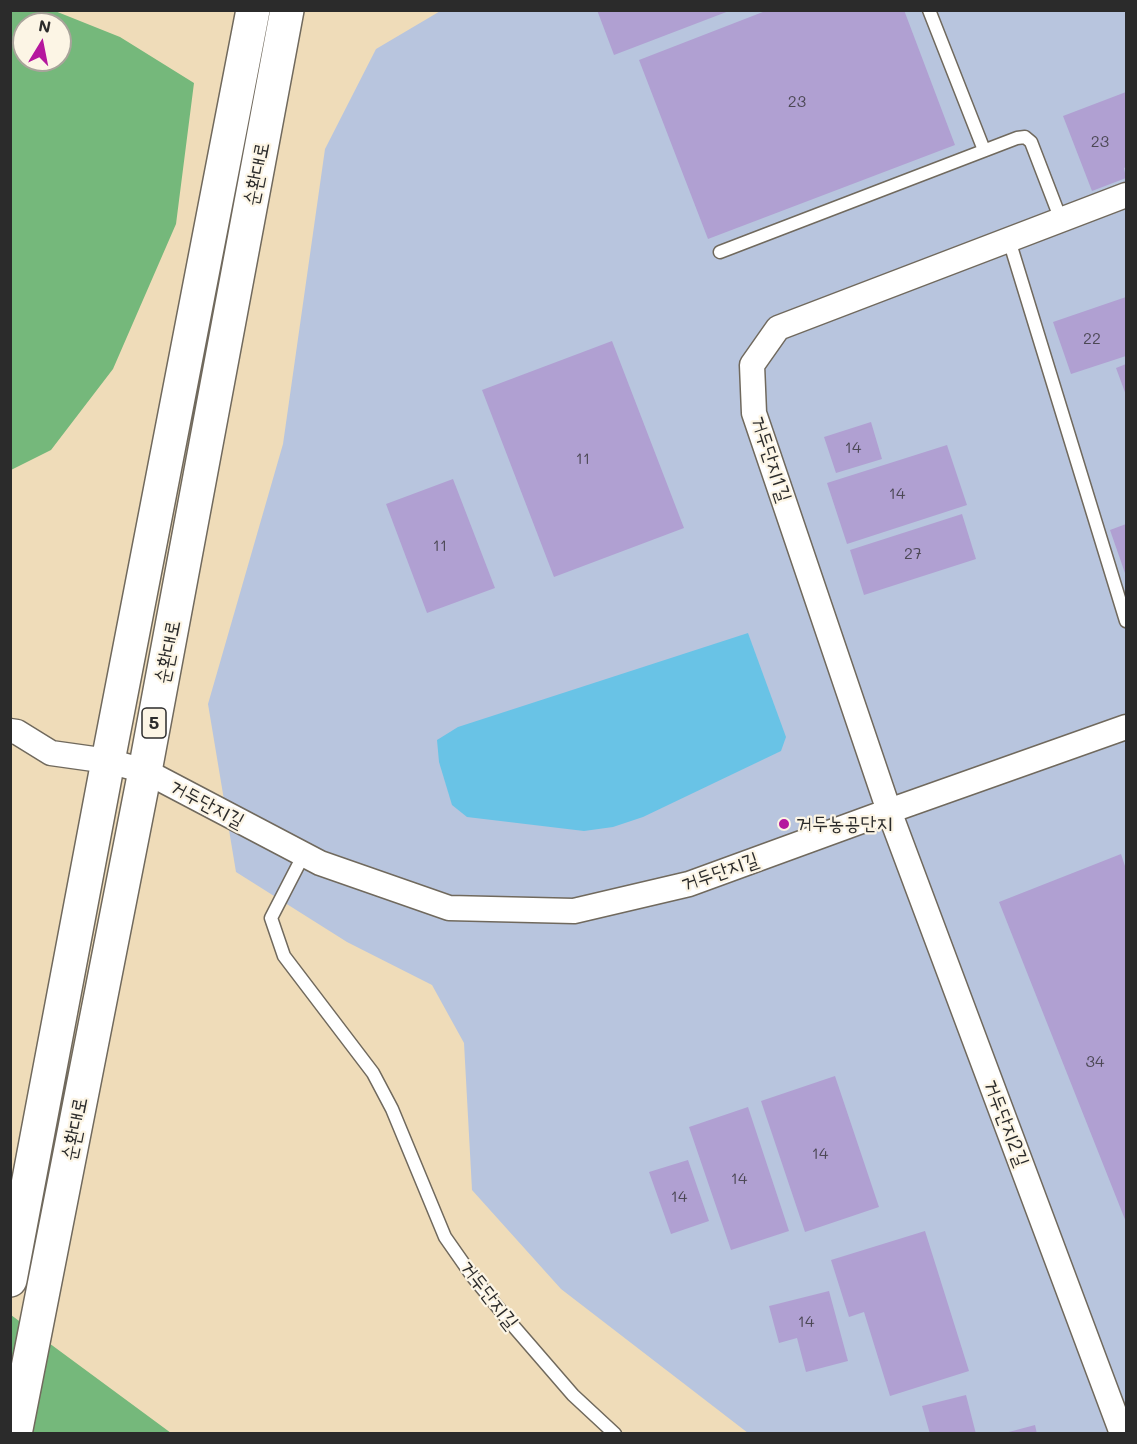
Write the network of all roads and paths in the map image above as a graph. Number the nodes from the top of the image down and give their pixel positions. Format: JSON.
{"nodes":[{"id":1,"x":253,"y":10,"type":"edge"},
{"id":2,"x":287,"y":10,"type":"edge"},
{"id":3,"x":929,"y":10,"type":"edge"},
{"id":4,"x":984,"y":150,"type":"junction"},
{"id":5,"x":1126,"y":195,"type":"edge"},
{"id":6,"x":1061,"y":220,"type":"junction"},
{"id":7,"x":1009,"y":240,"type":"junction"},
{"id":8,"x":720,"y":252,"type":"dead end"},
{"id":9,"x":1126,"y":621,"type":"edge"},
{"id":10,"x":1126,"y":727,"type":"edge"},
{"id":11,"x":10,"y":731,"type":"edge"},
{"id":12,"x":108,"y":761,"type":"junction"},
{"id":13,"x":145,"y":771,"type":"junction"},
{"id":14,"x":889,"y":810,"type":"junction"},
{"id":15,"x":304,"y":855,"type":"junction"},
{"id":16,"x":10,"y":1280,"type":"edge"},
{"id":17,"x":1126,"y":1433,"type":"edge"},
{"id":18,"x":15,"y":1434,"type":"edge"},
{"id":19,"x":615,"y":1434,"type":"edge"}],
"edges":[{"from":1,"to":12,"type":"main road","name":"순환대로","number":"5"},
{"from":2,"to":13,"type":"main road","name":"순환대로","number":"5"},
{"from":3,"to":4,"type":"lane"},
{"from":4,"to":6,"type":"lane"},
{"from":4,"to":8,"type":"lane"},
{"from":5,"to":6,"type":"street","name":"거두단지1길"},
{"from":6,"to":7,"type":"street","name":"거두단지1길"},
{"from":7,"to":9,"type":"lane"},
{"from":7,"to":14,"type":"street","name":"거두단지1길"},
{"from":10,"to":14,"type":"street","name":"거두단지길"},
{"from":11,"to":12,"type":"street","name":"거두단지길"},
{"from":12,"to":13,"type":"street","name":"거두단지길"},
{"from":12,"to":16,"type":"main road","name":"순환대로","number":"5"},
{"from":13,"to":15,"type":"street","name":"거두단지길"},
{"from":13,"to":18,"type":"main road","name":"순환대로","number":"5"},
{"from":14,"to":15,"type":"street","name":"거두단지길"},
{"from":14,"to":17,"type":"street","name":"거두단지2길"},
{"from":15,"to":19,"type":"lane","name":"거두단지길"}]}
